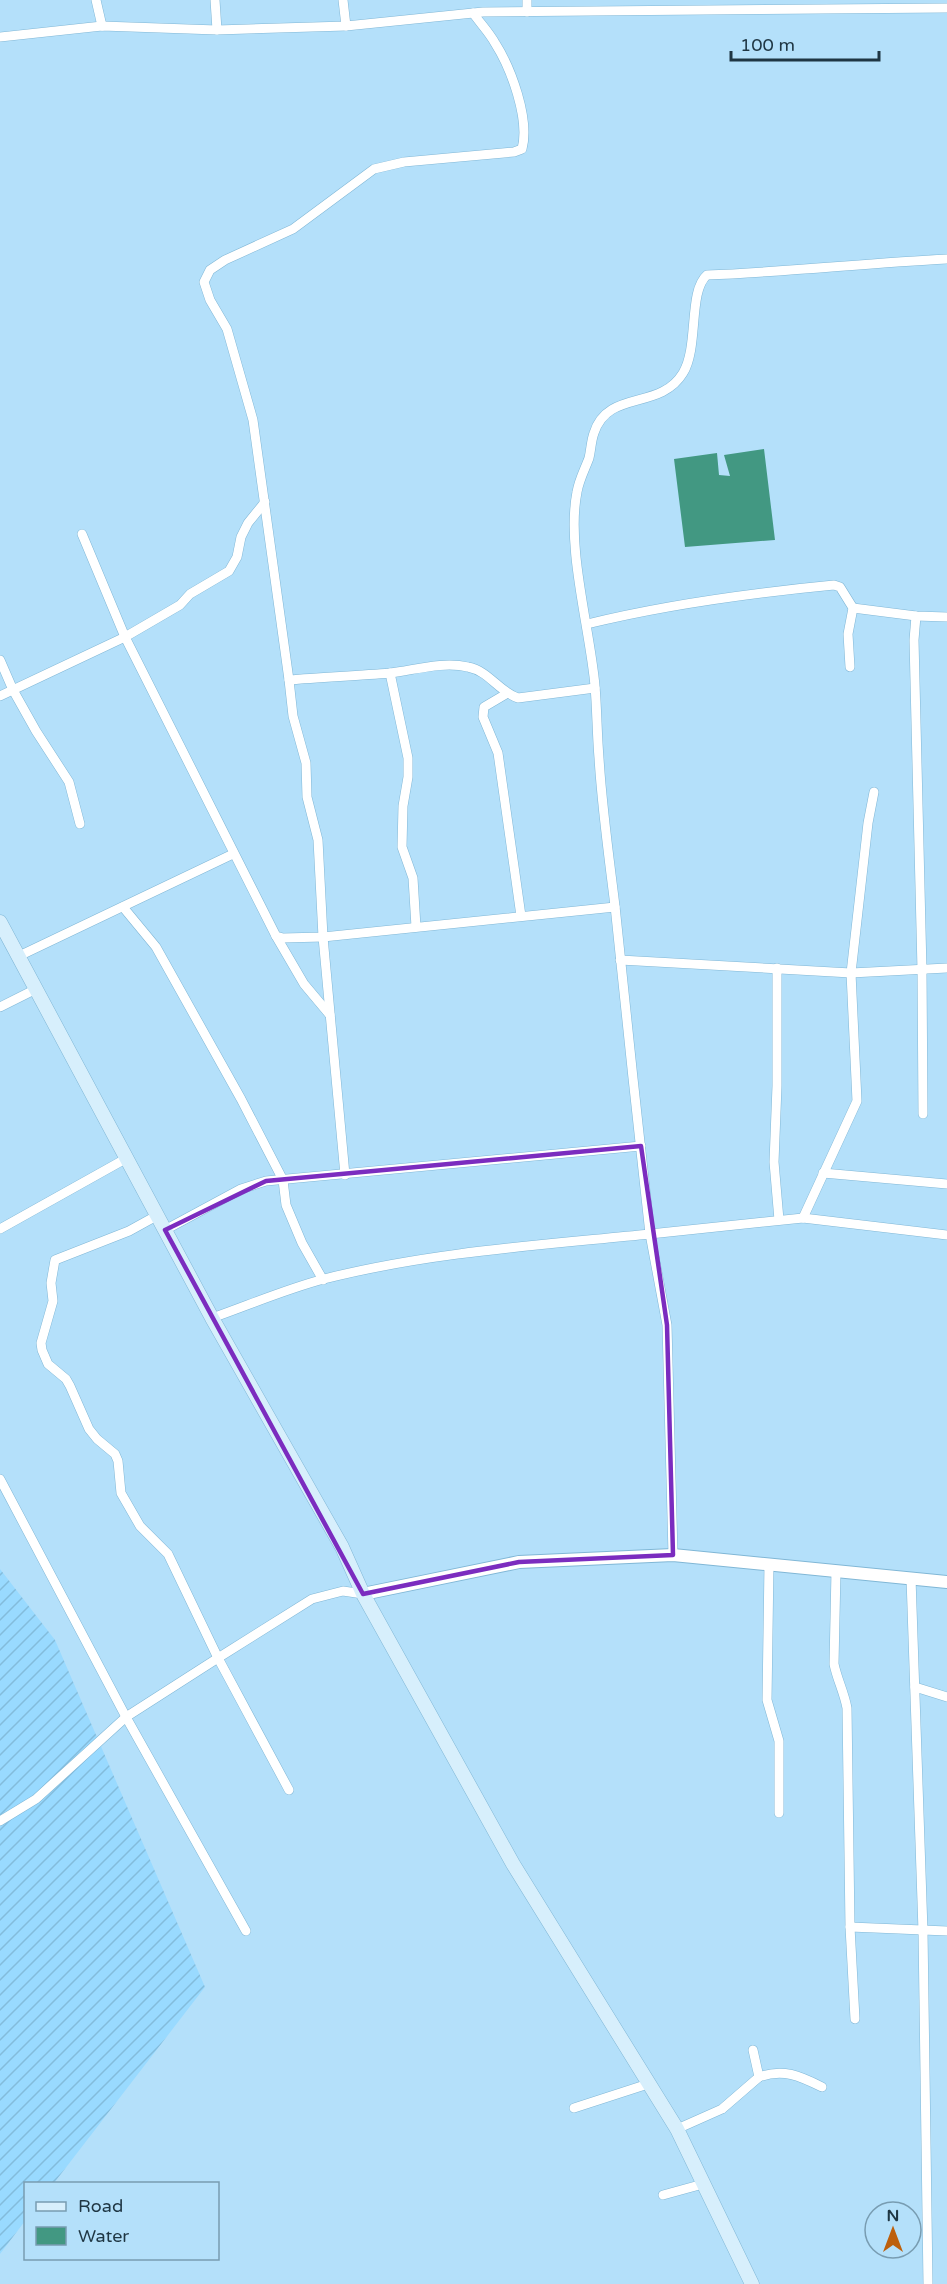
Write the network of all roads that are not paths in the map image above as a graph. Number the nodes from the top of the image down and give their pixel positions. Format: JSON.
{"nodes":[{"id":1,"x":96,"y":0,"type":"edge"},
{"id":2,"x":215,"y":0,"type":"edge"},
{"id":3,"x":343,"y":0,"type":"edge"},
{"id":4,"x":527,"y":0,"type":"edge"},
{"id":5,"x":763,"y":5,"type":"edge"},
{"id":6,"x":947,"y":8,"type":"edge"},
{"id":7,"x":527,"y":12,"type":"junction"},
{"id":8,"x":473,"y":13,"type":"junction"},
{"id":9,"x":102,"y":26,"type":"junction"},
{"id":10,"x":346,"y":26,"type":"junction"},
{"id":11,"x":217,"y":30,"type":"junction"},
{"id":12,"x":0,"y":37,"type":"edge"},
{"id":13,"x":947,"y":259,"type":"edge"},
{"id":14,"x":265,"y":502,"type":"junction"},
{"id":15,"x":82,"y":534,"type":"dead end"},
{"id":16,"x":853,"y":608,"type":"junction"},
{"id":17,"x":916,"y":616,"type":"junction"},
{"id":18,"x":947,"y":617,"type":"edge"},
{"id":19,"x":587,"y":624,"type":"junction"},
{"id":20,"x":125,"y":637,"type":"junction"},
{"id":21,"x":0,"y":660,"type":"edge"},
{"id":22,"x":850,"y":668,"type":"dead end"},
{"id":23,"x":390,"y":673,"type":"junction"},
{"id":24,"x":289,"y":680,"type":"junction"},
{"id":25,"x":595,"y":688,"type":"junction"},
{"id":26,"x":13,"y":690,"type":"junction"},
{"id":27,"x":506,"y":694,"type":"junction"},
{"id":28,"x":0,"y":696,"type":"edge"},
{"id":29,"x":874,"y":792,"type":"dead end"},
{"id":30,"x":80,"y":824,"type":"dead end"},
{"id":31,"x":233,"y":854,"type":"junction"},
{"id":32,"x":123,"y":907,"type":"junction"},
{"id":33,"x":615,"y":907,"type":"junction"},
{"id":34,"x":521,"y":916,"type":"junction"},
{"id":35,"x":0,"y":922,"type":"edge"},
{"id":36,"x":416,"y":927,"type":"junction"},
{"id":37,"x":276,"y":936,"type":"junction"},
{"id":38,"x":323,"y":937,"type":"junction"},
{"id":39,"x":19,"y":957,"type":"junction"},
{"id":40,"x":620,"y":960,"type":"junction"},
{"id":41,"x":777,"y":968,"type":"junction"},
{"id":42,"x":947,"y":968,"type":"edge"},
{"id":43,"x":922,"y":970,"type":"junction"},
{"id":44,"x":851,"y":973,"type":"junction"},
{"id":45,"x":36,"y":989,"type":"junction"},
{"id":46,"x":0,"y":1007,"type":"edge"},
{"id":47,"x":330,"y":1015,"type":"junction"},
{"id":48,"x":923,"y":1114,"type":"dead end"},
{"id":49,"x":640,"y":1146,"type":"junction"},
{"id":50,"x":127,"y":1158,"type":"junction"},
{"id":51,"x":823,"y":1173,"type":"junction"},
{"id":52,"x":345,"y":1175,"type":"junction"},
{"id":53,"x":283,"y":1180,"type":"junction"},
{"id":54,"x":947,"y":1184,"type":"edge"},
{"id":55,"x":158,"y":1215,"type":"junction"},
{"id":56,"x":803,"y":1218,"type":"junction"},
{"id":57,"x":779,"y":1220,"type":"junction"},
{"id":58,"x":0,"y":1229,"type":"edge"},
{"id":59,"x":165,"y":1230,"type":"junction"},
{"id":60,"x":650,"y":1234,"type":"junction"},
{"id":61,"x":947,"y":1235,"type":"edge"},
{"id":62,"x":323,"y":1280,"type":"junction"},
{"id":63,"x":212,"y":1318,"type":"junction"},
{"id":64,"x":0,"y":1479,"type":"edge"},
{"id":65,"x":673,"y":1555,"type":"junction"},
{"id":66,"x":769,"y":1564,"type":"junction"},
{"id":67,"x":836,"y":1571,"type":"junction"},
{"id":68,"x":911,"y":1578,"type":"junction"},
{"id":69,"x":947,"y":1582,"type":"edge"},
{"id":70,"x":363,"y":1594,"type":"junction"},
{"id":71,"x":218,"y":1658,"type":"junction"},
{"id":72,"x":915,"y":1687,"type":"junction"},
{"id":73,"x":947,"y":1696,"type":"edge"},
{"id":74,"x":126,"y":1717,"type":"junction"},
{"id":75,"x":289,"y":1790,"type":"dead end"},
{"id":76,"x":779,"y":1813,"type":"dead end"},
{"id":77,"x":0,"y":1821,"type":"edge"},
{"id":78,"x":850,"y":1927,"type":"junction"},
{"id":79,"x":246,"y":1931,"type":"dead end"},
{"id":80,"x":923,"y":1931,"type":"junction"},
{"id":81,"x":947,"y":1932,"type":"edge"},
{"id":82,"x":855,"y":2019,"type":"dead end"},
{"id":83,"x":753,"y":2050,"type":"dead end"},
{"id":84,"x":759,"y":2077,"type":"junction"},
{"id":85,"x":648,"y":2084,"type":"junction"},
{"id":86,"x":822,"y":2087,"type":"dead end"},
{"id":87,"x":574,"y":2108,"type":"dead end"},
{"id":88,"x":677,"y":2128,"type":"junction"},
{"id":89,"x":703,"y":2184,"type":"junction"},
{"id":90,"x":663,"y":2195,"type":"dead end"},
{"id":91,"x":752,"y":2284,"type":"edge"},
{"id":92,"x":928,"y":2284,"type":"edge"}],
"edges":[{"from":1,"to":9,"type":"street"},
{"from":2,"to":11,"type":"street"},
{"from":3,"to":10,"type":"street"},
{"from":4,"to":7,"type":"street"},
{"from":5,"to":6,"type":"street"},
{"from":5,"to":7,"type":"street"},
{"from":7,"to":8,"type":"street"},
{"from":8,"to":10,"type":"street"},
{"from":8,"to":14,"type":"street"},
{"from":9,"to":11,"type":"street"},
{"from":9,"to":12,"type":"street"},
{"from":10,"to":11,"type":"street"},
{"from":13,"to":19,"type":"street"},
{"from":14,"to":20,"type":"street"},
{"from":14,"to":24,"type":"street"},
{"from":15,"to":20,"type":"street"},
{"from":16,"to":17,"type":"street"},
{"from":16,"to":19,"type":"street"},
{"from":16,"to":22,"type":"street"},
{"from":17,"to":18,"type":"street"},
{"from":17,"to":43,"type":"street"},
{"from":19,"to":25,"type":"street"},
{"from":20,"to":26,"type":"street"},
{"from":20,"to":31,"type":"street"},
{"from":21,"to":26,"type":"street"},
{"from":23,"to":24,"type":"street"},
{"from":23,"to":27,"type":"street"},
{"from":23,"to":36,"type":"street"},
{"from":24,"to":38,"type":"street"},
{"from":25,"to":27,"type":"street"},
{"from":25,"to":33,"type":"street"},
{"from":26,"to":28,"type":"street"},
{"from":26,"to":30,"type":"street"},
{"from":27,"to":34,"type":"street"},
{"from":29,"to":44,"type":"street"},
{"from":31,"to":32,"type":"street"},
{"from":31,"to":37,"type":"street"},
{"from":32,"to":39,"type":"street"},
{"from":32,"to":53,"type":"street"},
{"from":33,"to":34,"type":"street"},
{"from":33,"to":40,"type":"street"},
{"from":34,"to":36,"type":"street"},
{"from":35,"to":39,"type":"main road"},
{"from":36,"to":38,"type":"street"},
{"from":37,"to":38,"type":"street"},
{"from":37,"to":47,"type":"street"},
{"from":38,"to":47,"type":"street"},
{"from":39,"to":45,"type":"main road"},
{"from":40,"to":41,"type":"street"},
{"from":40,"to":49,"type":"street"},
{"from":41,"to":44,"type":"street"},
{"from":41,"to":57,"type":"street"},
{"from":42,"to":43,"type":"street"},
{"from":43,"to":44,"type":"street"},
{"from":43,"to":48,"type":"street"},
{"from":44,"to":51,"type":"street"},
{"from":45,"to":46,"type":"street"},
{"from":45,"to":50,"type":"main road"},
{"from":47,"to":52,"type":"street"},
{"from":49,"to":52,"type":"street"},
{"from":49,"to":60,"type":"street"},
{"from":50,"to":55,"type":"main road"},
{"from":50,"to":58,"type":"street"},
{"from":51,"to":54,"type":"street"},
{"from":51,"to":56,"type":"street"},
{"from":52,"to":53,"type":"street"},
{"from":53,"to":59,"type":"street"},
{"from":53,"to":62,"type":"street"},
{"from":55,"to":59,"type":"main road"},
{"from":55,"to":71,"type":"street"},
{"from":56,"to":57,"type":"street"},
{"from":56,"to":61,"type":"street"},
{"from":57,"to":60,"type":"street"},
{"from":59,"to":63,"type":"main road"},
{"from":60,"to":62,"type":"street"},
{"from":60,"to":65,"type":"street"},
{"from":62,"to":63,"type":"street"},
{"from":63,"to":70,"type":"main road"},
{"from":64,"to":74,"type":"street"},
{"from":65,"to":66,"type":"street"},
{"from":65,"to":70,"type":"street"},
{"from":66,"to":67,"type":"street"},
{"from":66,"to":76,"type":"street"},
{"from":67,"to":68,"type":"street"},
{"from":67,"to":78,"type":"street"},
{"from":68,"to":69,"type":"street"},
{"from":68,"to":72,"type":"street"},
{"from":70,"to":71,"type":"street"},
{"from":70,"to":85,"type":"main road"},
{"from":71,"to":74,"type":"street"},
{"from":71,"to":75,"type":"street"},
{"from":72,"to":73,"type":"street"},
{"from":72,"to":80,"type":"street"},
{"from":74,"to":77,"type":"street"},
{"from":74,"to":79,"type":"street"},
{"from":78,"to":80,"type":"street"},
{"from":78,"to":82,"type":"street"},
{"from":80,"to":81,"type":"street"},
{"from":80,"to":92,"type":"street"},
{"from":83,"to":84,"type":"street"},
{"from":84,"to":86,"type":"street"},
{"from":84,"to":88,"type":"street"},
{"from":85,"to":87,"type":"street"},
{"from":85,"to":88,"type":"main road"},
{"from":88,"to":89,"type":"main road"},
{"from":89,"to":90,"type":"street"},
{"from":89,"to":91,"type":"main road"}]}
